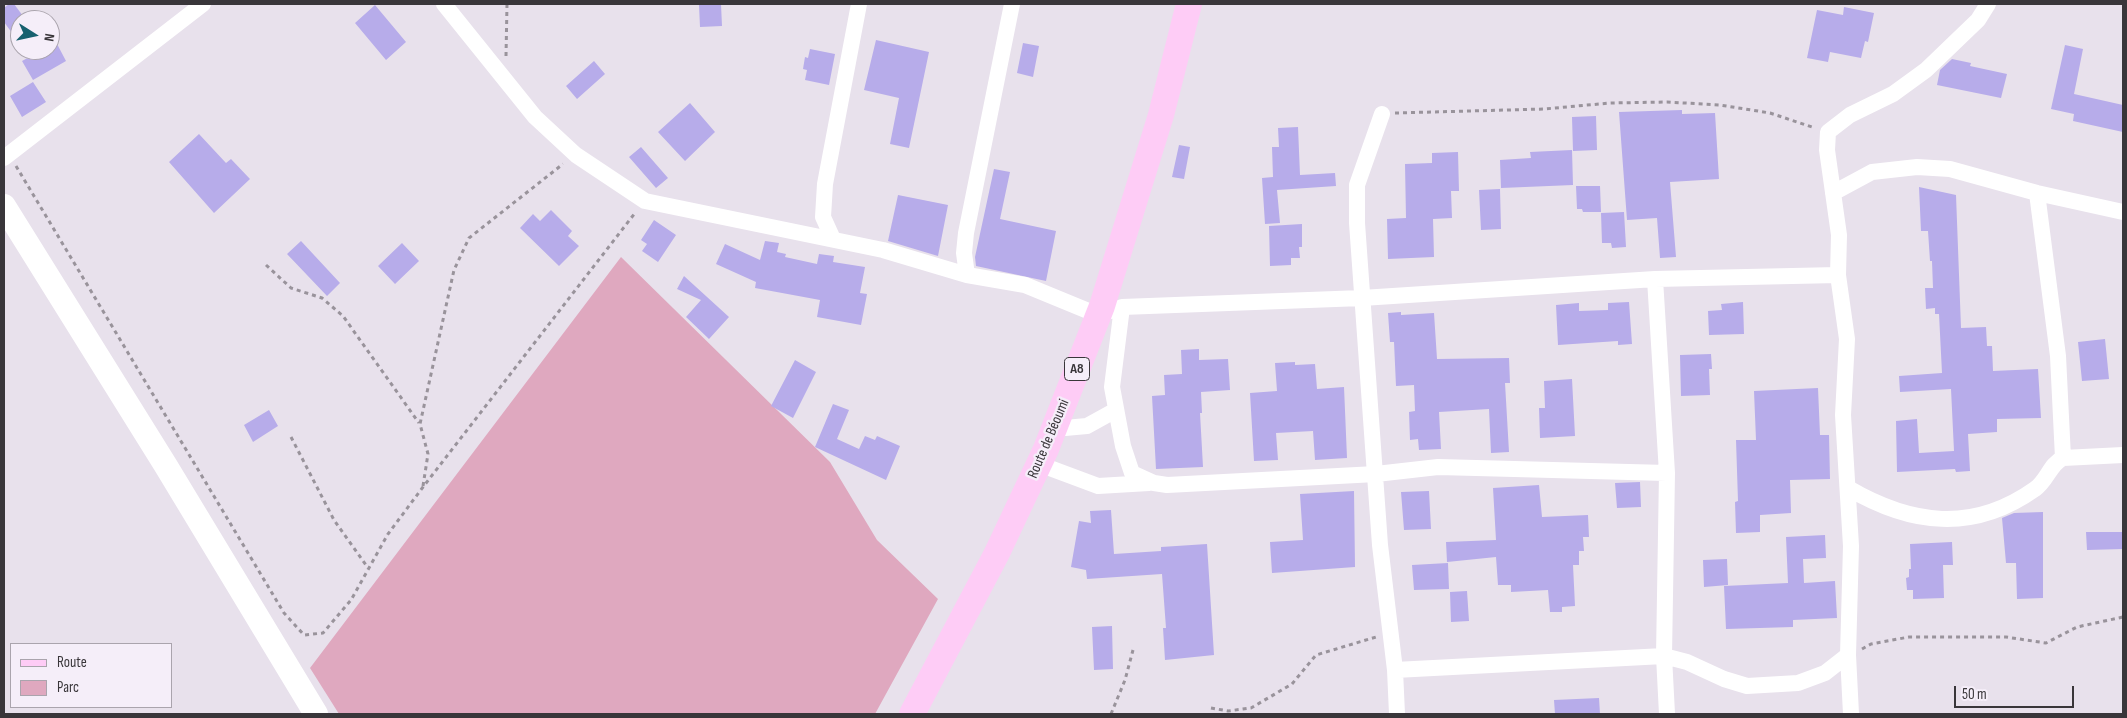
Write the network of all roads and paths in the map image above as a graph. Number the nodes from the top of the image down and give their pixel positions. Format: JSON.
{"nodes":[{"id":1,"x":203,"y":4,"type":"edge"},
{"id":2,"x":444,"y":4,"type":"edge"},
{"id":3,"x":507,"y":4,"type":"edge"},
{"id":4,"x":859,"y":4,"type":"edge"},
{"id":5,"x":1012,"y":4,"type":"edge"},
{"id":6,"x":1189,"y":4,"type":"edge"},
{"id":7,"x":1988,"y":4,"type":"edge"},
{"id":8,"x":505,"y":80,"type":"junction"},
{"id":9,"x":1382,"y":114,"type":"joint"},
{"id":10,"x":1828,"y":132,"type":"junction"},
{"id":11,"x":576,"y":155,"type":"junction"},
{"id":12,"x":6,"y":156,"type":"edge"},
{"id":13,"x":1833,"y":193,"type":"junction"},
{"id":14,"x":2036,"y":193,"type":"junction"},
{"id":15,"x":645,"y":201,"type":"junction"},
{"id":16,"x":4,"y":206,"type":"edge"},
{"id":17,"x":2123,"y":212,"type":"edge"},
{"id":18,"x":833,"y":240,"type":"junction"},
{"id":19,"x":266,"y":265,"type":"dead end"},
{"id":20,"x":967,"y":275,"type":"junction"},
{"id":21,"x":1838,"y":275,"type":"junction"},
{"id":22,"x":1655,"y":279,"type":"junction"},
{"id":23,"x":1362,"y":298,"type":"junction"},
{"id":24,"x":1110,"y":311,"type":"junction"},
{"id":25,"x":1116,"y":410,"type":"junction"},
{"id":26,"x":420,"y":424,"type":"junction"},
{"id":27,"x":1054,"y":429,"type":"junction"},
{"id":28,"x":291,"y":437,"type":"dead end"},
{"id":29,"x":2123,"y":455,"type":"edge"},
{"id":30,"x":2063,"y":458,"type":"junction"},
{"id":31,"x":1039,"y":464,"type":"junction"},
{"id":32,"x":1667,"y":473,"type":"junction"},
{"id":33,"x":1376,"y":474,"type":"junction"},
{"id":34,"x":1154,"y":483,"type":"junction"},
{"id":35,"x":423,"y":487,"type":"junction"},
{"id":36,"x":1848,"y":488,"type":"junction"},
{"id":37,"x":368,"y":568,"type":"junction"},
{"id":38,"x":2123,"y":617,"type":"edge"},
{"id":39,"x":1391,"y":633,"type":"junction"},
{"id":40,"x":1133,"y":650,"type":"dead end"},
{"id":41,"x":1848,"y":655,"type":"junction"},
{"id":42,"x":1664,"y":656,"type":"junction"},
{"id":43,"x":1395,"y":670,"type":"junction"},
{"id":44,"x":1211,"y":708,"type":"dead end"},
{"id":45,"x":316,"y":714,"type":"edge"},
{"id":46,"x":912,"y":714,"type":"edge"},
{"id":47,"x":1111,"y":714,"type":"edge"},
{"id":48,"x":1397,"y":714,"type":"edge"},
{"id":49,"x":1667,"y":714,"type":"edge"},
{"id":50,"x":1851,"y":714,"type":"edge"}],
"edges":[{"from":1,"to":12,"type":"street"},
{"from":2,"to":8,"type":"street"},
{"from":3,"to":8,"type":"path"},
{"from":4,"to":18,"type":"street"},
{"from":5,"to":20,"type":"street"},
{"from":6,"to":24,"type":"main road","name":"Route de Béoumi","number":"A8"},
{"from":7,"to":10,"type":"street"},
{"from":8,"to":11,"type":"street"},
{"from":9,"to":10,"type":"path"},
{"from":9,"to":23,"type":"street"},
{"from":10,"to":13,"type":"street"},
{"from":11,"to":15,"type":"street"},
{"from":11,"to":26,"type":"path"},
{"from":12,"to":37,"type":"path"},
{"from":13,"to":14,"type":"street"},
{"from":13,"to":21,"type":"street"},
{"from":14,"to":17,"type":"street"},
{"from":14,"to":30,"type":"street"},
{"from":15,"to":18,"type":"street"},
{"from":15,"to":35,"type":"path"},
{"from":16,"to":45,"type":"main road"},
{"from":18,"to":20,"type":"street"},
{"from":19,"to":26,"type":"path"},
{"from":20,"to":24,"type":"street"},
{"from":21,"to":22,"type":"street"},
{"from":21,"to":36,"type":"street"},
{"from":22,"to":23,"type":"street"},
{"from":22,"to":32,"type":"street"},
{"from":23,"to":24,"type":"street"},
{"from":23,"to":33,"type":"street"},
{"from":24,"to":25,"type":"street"},
{"from":24,"to":27,"type":"main road","name":"Route de Béoumi","number":"A8"},
{"from":25,"to":27,"type":"street"},
{"from":25,"to":34,"type":"street"},
{"from":26,"to":35,"type":"path"},
{"from":27,"to":31,"type":"main road","name":"Route de Béoumi","number":"A8"},
{"from":28,"to":37,"type":"path"},
{"from":29,"to":30,"type":"street"},
{"from":30,"to":36,"type":"street"},
{"from":31,"to":34,"type":"street"},
{"from":31,"to":46,"type":"main road","name":"Route de Béoumi","number":"A8"},
{"from":32,"to":33,"type":"street"},
{"from":32,"to":42,"type":"street"},
{"from":33,"to":34,"type":"street"},
{"from":33,"to":39,"type":"street"},
{"from":35,"to":37,"type":"path"},
{"from":36,"to":41,"type":"street"},
{"from":38,"to":41,"type":"path"},
{"from":39,"to":43,"type":"street"},
{"from":39,"to":44,"type":"path"},
{"from":40,"to":47,"type":"path"},
{"from":41,"to":42,"type":"street"},
{"from":41,"to":50,"type":"street"},
{"from":42,"to":43,"type":"street"},
{"from":42,"to":49,"type":"street"},
{"from":43,"to":48,"type":"street"}]}
